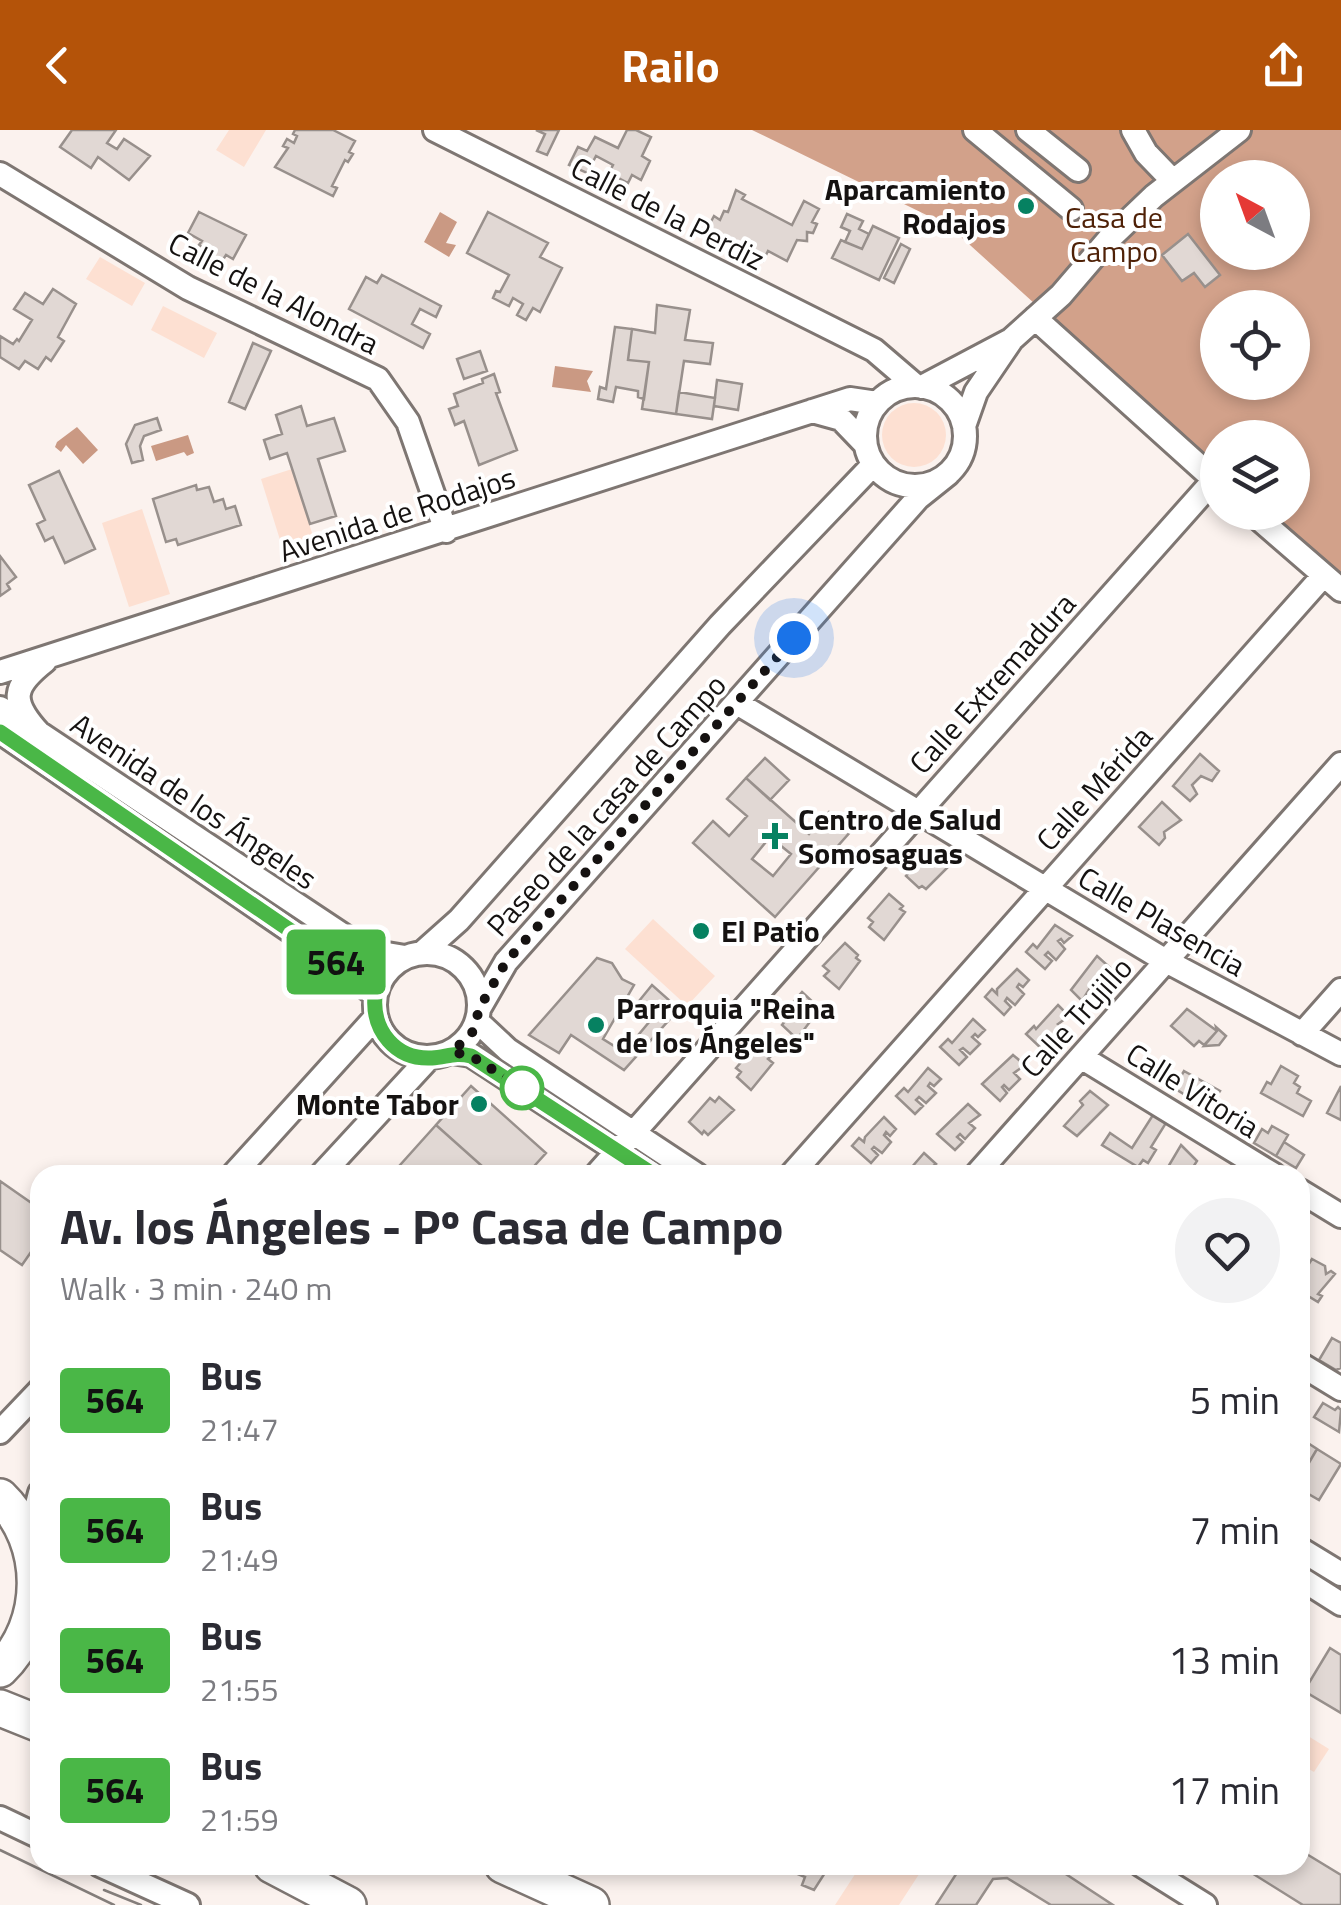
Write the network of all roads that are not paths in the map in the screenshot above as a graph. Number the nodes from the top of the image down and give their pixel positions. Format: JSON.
{"nodes":[{"id":1,"x":435,"y":130,"type":"edge"},
{"id":2,"x":975,"y":130,"type":"edge"},
{"id":3,"x":1028,"y":130,"type":"edge"},
{"id":4,"x":1133,"y":130,"type":"edge"},
{"id":5,"x":1239,"y":130,"type":"edge"},
{"id":6,"x":1078,"y":170,"type":"dead end"},
{"id":7,"x":0,"y":174,"type":"edge"},
{"id":8,"x":1174,"y":181,"type":"junction"},
{"id":9,"x":1072,"y":209,"type":"dead end"},
{"id":10,"x":1034,"y":318,"type":"junction"},
{"id":11,"x":1012,"y":339,"type":"junction"},
{"id":12,"x":874,"y":350,"type":"junction"},
{"id":13,"x":919,"y":386,"type":"junction"},
{"id":14,"x":882,"y":399,"type":"junction"},
{"id":15,"x":812,"y":412,"type":"junction"},
{"id":16,"x":964,"y":426,"type":"junction"},
{"id":17,"x":869,"y":454,"type":"junction"},
{"id":18,"x":1200,"y":467,"type":"edge"},
{"id":19,"x":948,"y":474,"type":"junction"},
{"id":20,"x":1200,"y":499,"type":"edge"},
{"id":21,"x":446,"y":530,"type":"junction"},
{"id":22,"x":1272,"y":530,"type":"edge"},
{"id":23,"x":1332,"y":583,"type":"edge"},
{"id":24,"x":52,"y":656,"type":"junction"},
{"id":25,"x":0,"y":672,"type":"edge"},
{"id":26,"x":737,"y":703,"type":"junction"},
{"id":27,"x":0,"y":708,"type":"edge"},
{"id":28,"x":0,"y":732,"type":"edge"},
{"id":29,"x":39,"y":734,"type":"junction"},
{"id":30,"x":1341,"y":764,"type":"edge"},
{"id":31,"x":917,"y":813,"type":"junction"},
{"id":32,"x":1044,"y":888,"type":"junction"},
{"id":33,"x":414,"y":955,"type":"junction"},
{"id":34,"x":1166,"y":962,"type":"junction"},
{"id":35,"x":1341,"y":990,"type":"edge"},
{"id":36,"x":375,"y":1007,"type":"junction"},
{"id":37,"x":478,"y":1014,"type":"junction"},
{"id":38,"x":1302,"y":1034,"type":"junction"},
{"id":39,"x":1341,"y":1054,"type":"edge"},
{"id":40,"x":440,"y":1055,"type":"junction"},
{"id":41,"x":1081,"y":1057,"type":"junction"},
{"id":42,"x":625,"y":1142,"type":"junction"},
{"id":43,"x":242,"y":1165,"type":"edge"},
{"id":44,"x":330,"y":1165,"type":"edge"},
{"id":45,"x":605,"y":1165,"type":"edge"},
{"id":46,"x":645,"y":1165,"type":"edge"},
{"id":47,"x":675,"y":1165,"type":"edge"},
{"id":48,"x":800,"y":1165,"type":"edge"},
{"id":49,"x":988,"y":1165,"type":"edge"},
{"id":50,"x":1258,"y":1165,"type":"edge"},
{"id":51,"x":1310,"y":1200,"type":"edge"},
{"id":52,"x":1341,"y":1216,"type":"edge"},
{"id":53,"x":1310,"y":1370,"type":"edge"},
{"id":54,"x":1341,"y":1389,"type":"edge"},
{"id":55,"x":30,"y":1400,"type":"edge"},
{"id":56,"x":0,"y":1432,"type":"edge"},
{"id":57,"x":0,"y":1497,"type":"edge"},
{"id":58,"x":30,"y":1549,"type":"edge"},
{"id":59,"x":1310,"y":1555,"type":"edge"},
{"id":60,"x":1341,"y":1574,"type":"edge"},
{"id":61,"x":1310,"y":1584,"type":"edge"},
{"id":62,"x":1341,"y":1604,"type":"edge"},
{"id":63,"x":30,"y":1617,"type":"edge"},
{"id":64,"x":0,"y":1669,"type":"edge"},
{"id":65,"x":0,"y":1708,"type":"edge"},
{"id":66,"x":30,"y":1720,"type":"edge"},
{"id":67,"x":0,"y":1818,"type":"edge"},
{"id":68,"x":30,"y":1832,"type":"edge"},
{"id":69,"x":122,"y":1875,"type":"edge"},
{"id":70,"x":291,"y":1875,"type":"edge"},
{"id":71,"x":525,"y":1875,"type":"edge"},
{"id":72,"x":1157,"y":1875,"type":"edge"},
{"id":73,"x":345,"y":1904,"type":"edge"},
{"id":74,"x":188,"y":1905,"type":"edge"},
{"id":75,"x":591,"y":1905,"type":"edge"},
{"id":76,"x":1205,"y":1905,"type":"edge"}],
"edges":[{"from":1,"to":12,"type":"street","name":"Calle de la Perdiz"},
{"from":2,"to":9,"type":"street"},
{"from":3,"to":6,"type":"street"},
{"from":4,"to":8,"type":"street"},
{"from":5,"to":8,"type":"street"},
{"from":7,"to":21,"type":"street","name":"Calle de la Alondra"},
{"from":8,"to":10,"type":"street"},
{"from":10,"to":11,"type":"street"},
{"from":10,"to":18,"type":"street"},
{"from":11,"to":13,"type":"street"},
{"from":11,"to":16,"type":"street"},
{"from":12,"to":13,"type":"street","name":"Calle de la Perdiz"},
{"from":12,"to":14,"type":"street"},
{"from":13,"to":14,"type":"street"},
{"from":13,"to":16,"type":"street"},
{"from":14,"to":15,"type":"street","name":"Avenida de Rodajos"},
{"from":14,"to":17,"type":"street"},
{"from":15,"to":17,"type":"street"},
{"from":15,"to":21,"type":"street","name":"Avenida de Rodajos"},
{"from":16,"to":19,"type":"street"},
{"from":17,"to":19,"type":"street"},
{"from":17,"to":33,"type":"street","name":"Paseo de la casa de Campo"},
{"from":19,"to":26,"type":"street","name":"Paseo de la casa de Campo"},
{"from":20,"to":31,"type":"street","name":"Calle Extremadura"},
{"from":21,"to":24,"type":"street","name":"Avenida de Rodajos"},
{"from":22,"to":23,"type":"street"},
{"from":23,"to":32,"type":"street","name":"Calle Mérida"},
{"from":24,"to":25,"type":"street","name":"Avenida de Rodajos"},
{"from":24,"to":29,"type":"street","name":"Avenida de los Ángeles"},
{"from":26,"to":31,"type":"street","name":"Calle Plasencia"},
{"from":26,"to":37,"type":"street","name":"Paseo de la casa de Campo"},
{"from":27,"to":29,"type":"street"},
{"from":28,"to":36,"type":"street","name":"Avenida de los Ángeles"},
{"from":29,"to":33,"type":"street","name":"Avenida de los Ángeles"},
{"from":30,"to":34,"type":"street","name":"Calle Trujillo"},
{"from":31,"to":32,"type":"street","name":"Calle Plasencia"},
{"from":31,"to":42,"type":"street","name":"Calle Extremadura"},
{"from":32,"to":34,"type":"street","name":"Calle Plasencia"},
{"from":32,"to":48,"type":"street","name":"Calle Mérida"},
{"from":33,"to":36,"type":"street"},
{"from":33,"to":37,"type":"street"},
{"from":34,"to":38,"type":"street","name":"Calle Plasencia"},
{"from":34,"to":41,"type":"street","name":"Calle Trujillo"},
{"from":35,"to":38,"type":"street"},
{"from":36,"to":40,"type":"street"},
{"from":36,"to":43,"type":"street"},
{"from":37,"to":40,"type":"street"},
{"from":37,"to":42,"type":"street"},
{"from":38,"to":39,"type":"street","name":"Calle Plasencia"},
{"from":40,"to":42,"type":"street"},
{"from":40,"to":44,"type":"street"},
{"from":41,"to":49,"type":"street","name":"Calle Trujillo"},
{"from":41,"to":50,"type":"street","name":"Calle Vitoria"},
{"from":42,"to":45,"type":"street","name":"Calle Extremadura"},
{"from":42,"to":46,"type":"street"},
{"from":42,"to":47,"type":"street"},
{"from":51,"to":52,"type":"street"},
{"from":53,"to":54,"type":"street"},
{"from":55,"to":56,"type":"street"},
{"from":57,"to":58,"type":"highway"},
{"from":59,"to":60,"type":"street"},
{"from":61,"to":62,"type":"street"},
{"from":63,"to":64,"type":"highway"},
{"from":65,"to":66,"type":"highway"},
{"from":67,"to":68,"type":"street"},
{"from":69,"to":74,"type":"street"},
{"from":70,"to":73,"type":"highway"},
{"from":71,"to":75,"type":"highway"},
{"from":72,"to":76,"type":"street"}]}
